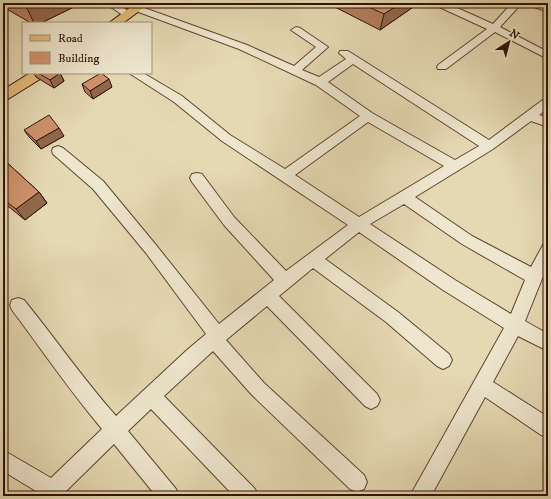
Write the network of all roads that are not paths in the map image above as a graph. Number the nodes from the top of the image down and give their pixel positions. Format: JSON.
{"nodes":[{"id":1,"x":110,"y":3,"type":"edge"},
{"id":2,"x":517,"y":3,"type":"edge"},
{"id":3,"x":532,"y":3,"type":"edge"},
{"id":4,"x":444,"y":4,"type":"edge"},
{"id":5,"x":136,"y":8,"type":"edge"},
{"id":6,"x":548,"y":9,"type":"edge"},
{"id":7,"x":116,"y":22,"type":"edge"},
{"id":8,"x":494,"y":28,"type":"junction"},
{"id":9,"x":296,"y":30,"type":"dead end"},
{"id":10,"x":548,"y":56,"type":"edge"},
{"id":11,"x":442,"y":68,"type":"dead end"},
{"id":12,"x":294,"y":71,"type":"junction"},
{"id":13,"x":38,"y":74,"type":"edge"},
{"id":14,"x":137,"y":74,"type":"edge"},
{"id":15,"x":320,"y":82,"type":"junction"},
{"id":16,"x":3,"y":96,"type":"edge"},
{"id":17,"x":548,"y":102,"type":"edge"},
{"id":18,"x":368,"y":116,"type":"junction"},
{"id":19,"x":530,"y":116,"type":"junction"},
{"id":20,"x":548,"y":123,"type":"edge"},
{"id":21,"x":489,"y":146,"type":"junction"},
{"id":22,"x":58,"y":151,"type":"dead end"},
{"id":23,"x":455,"y":166,"type":"junction"},
{"id":24,"x":285,"y":176,"type":"junction"},
{"id":25,"x":197,"y":178,"type":"dead end"},
{"id":26,"x":406,"y":196,"type":"junction"},
{"id":27,"x":358,"y":224,"type":"junction"},
{"id":28,"x":548,"y":249,"type":"edge"},
{"id":29,"x":313,"y":259,"type":"junction"},
{"id":30,"x":534,"y":277,"type":"junction"},
{"id":31,"x":285,"y":281,"type":"junction"},
{"id":32,"x":268,"y":295,"type":"junction"},
{"id":33,"x":18,"y":305,"type":"dead end"},
{"id":34,"x":515,"y":325,"type":"junction"},
{"id":35,"x":216,"y":337,"type":"junction"},
{"id":36,"x":548,"y":343,"type":"edge"},
{"id":37,"x":443,"y":360,"type":"dead end"},
{"id":38,"x":482,"y":384,"type":"junction"},
{"id":39,"x":151,"y":396,"type":"junction"},
{"id":40,"x":371,"y":400,"type":"dead end"},
{"id":41,"x":548,"y":428,"type":"edge"},
{"id":42,"x":115,"y":430,"type":"junction"},
{"id":43,"x":3,"y":460,"type":"edge"},
{"id":44,"x":357,"y":482,"type":"dead end"},
{"id":45,"x":50,"y":493,"type":"edge"},
{"id":46,"x":169,"y":496,"type":"edge"},
{"id":47,"x":248,"y":496,"type":"edge"},
{"id":48,"x":420,"y":496,"type":"edge"}],
"edges":[{"from":1,"to":5,"type":"street"},
{"from":2,"to":8,"type":"street"},
{"from":3,"to":6,"type":"street"},
{"from":4,"to":8,"type":"street"},
{"from":5,"to":7,"type":"main road"},
{"from":5,"to":12,"type":"street"},
{"from":8,"to":10,"type":"street"},
{"from":8,"to":11,"type":"street"},
{"from":9,"to":12,"type":"street"},
{"from":12,"to":15,"type":"street"},
{"from":13,"to":16,"type":"main road"},
{"from":14,"to":24,"type":"street"},
{"from":15,"to":18,"type":"street"},
{"from":15,"to":21,"type":"street"},
{"from":17,"to":19,"type":"street"},
{"from":18,"to":23,"type":"street"},
{"from":18,"to":24,"type":"street"},
{"from":19,"to":20,"type":"street"},
{"from":19,"to":21,"type":"street"},
{"from":21,"to":23,"type":"street"},
{"from":22,"to":35,"type":"street"},
{"from":23,"to":26,"type":"street"},
{"from":24,"to":27,"type":"street"},
{"from":25,"to":31,"type":"street"},
{"from":26,"to":27,"type":"street"},
{"from":26,"to":30,"type":"street"},
{"from":27,"to":29,"type":"street"},
{"from":27,"to":34,"type":"street"},
{"from":28,"to":30,"type":"street"},
{"from":29,"to":31,"type":"street"},
{"from":29,"to":37,"type":"street"},
{"from":30,"to":34,"type":"street"},
{"from":31,"to":32,"type":"street"},
{"from":32,"to":35,"type":"street"},
{"from":32,"to":40,"type":"street"},
{"from":33,"to":42,"type":"street"},
{"from":34,"to":36,"type":"street"},
{"from":34,"to":38,"type":"street"},
{"from":35,"to":39,"type":"street"},
{"from":35,"to":44,"type":"street"},
{"from":38,"to":41,"type":"street"},
{"from":38,"to":48,"type":"street"},
{"from":39,"to":42,"type":"street"},
{"from":39,"to":47,"type":"street"},
{"from":42,"to":45,"type":"street"},
{"from":42,"to":46,"type":"street"},
{"from":43,"to":45,"type":"street"}]}
